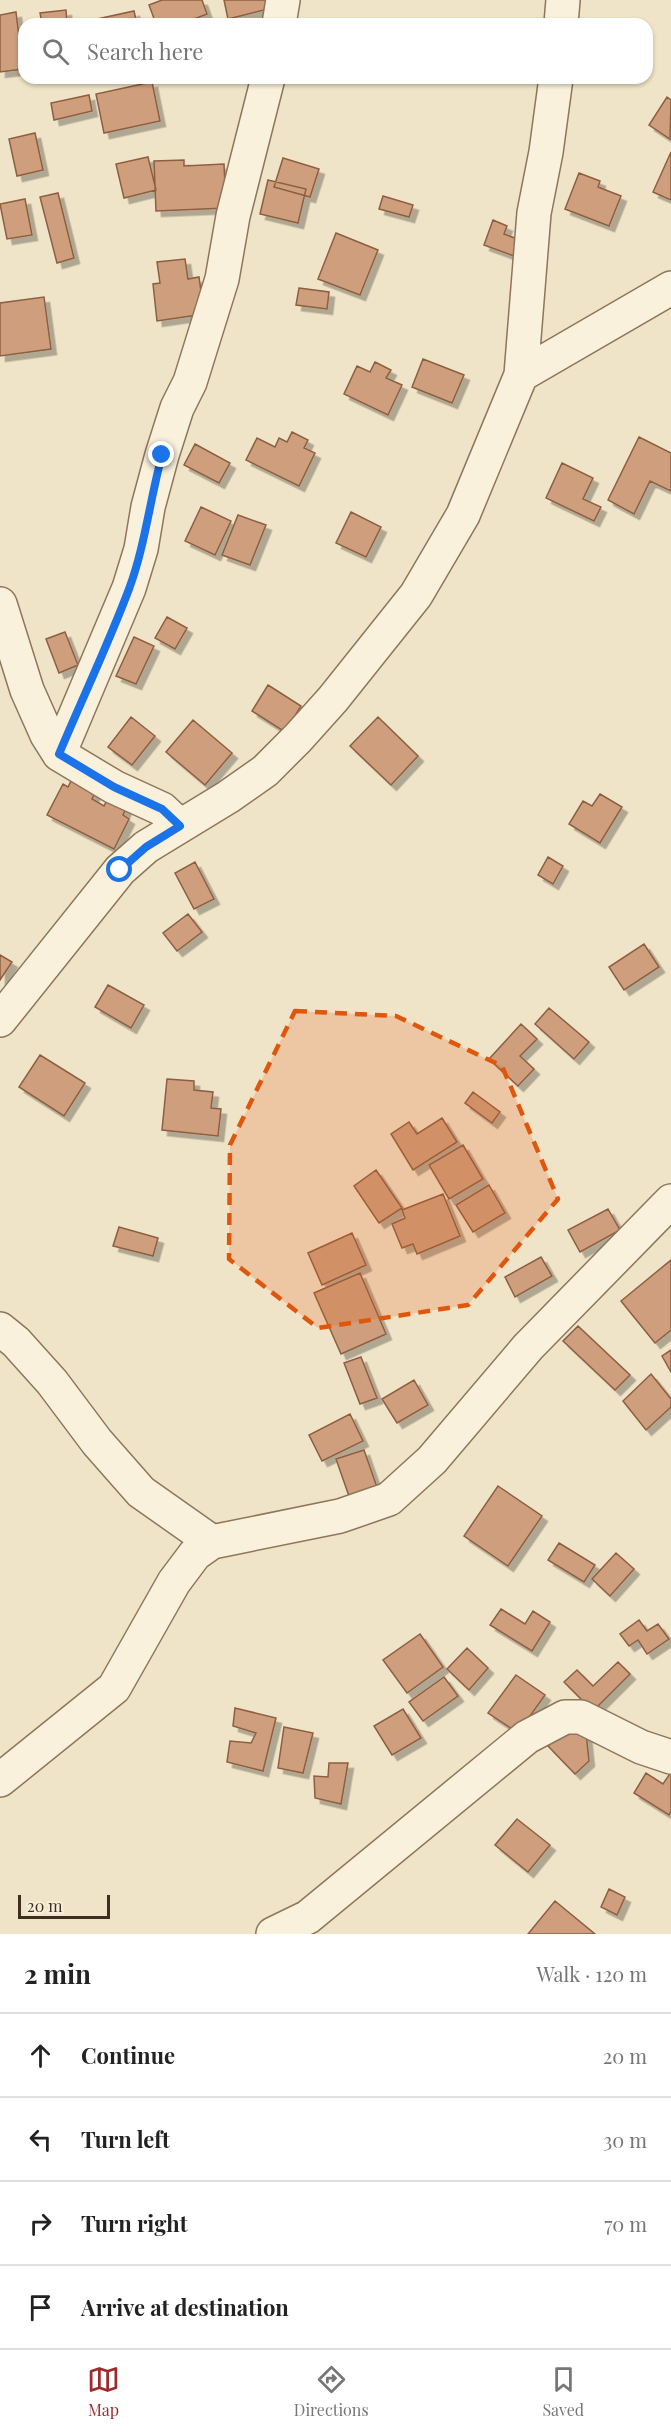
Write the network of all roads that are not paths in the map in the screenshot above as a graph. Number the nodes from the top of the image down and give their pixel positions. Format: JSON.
{"nodes":[{"id":1,"x":283,"y":0,"type":"edge"},
{"id":2,"x":563,"y":0,"type":"edge"},
{"id":3,"x":280,"y":18,"type":"edge"},
{"id":4,"x":562,"y":18,"type":"edge"},
{"id":5,"x":266,"y":84,"type":"edge"},
{"id":6,"x":555,"y":84,"type":"edge"},
{"id":7,"x":671,"y":288,"type":"edge"},
{"id":8,"x":521,"y":375,"type":"junction"},
{"id":9,"x":0,"y":604,"type":"edge"},
{"id":10,"x":59,"y":754,"type":"junction"},
{"id":11,"x":180,"y":826,"type":"junction"},
{"id":12,"x":0,"y":1020,"type":"edge"},
{"id":13,"x":671,"y":1202,"type":"edge"},
{"id":14,"x":0,"y":1329,"type":"edge"},
{"id":15,"x":212,"y":1542,"type":"junction"},
{"id":16,"x":671,"y":1757,"type":"edge"},
{"id":17,"x":0,"y":1780,"type":"edge"},
{"id":18,"x":273,"y":1934,"type":"edge"}],
"edges":[{"from":1,"to":3,"type":"street"},
{"from":2,"to":4,"type":"street"},
{"from":5,"to":10,"type":"street"},
{"from":6,"to":8,"type":"street"},
{"from":7,"to":8,"type":"street"},
{"from":8,"to":11,"type":"street"},
{"from":9,"to":10,"type":"street"},
{"from":10,"to":11,"type":"street"},
{"from":11,"to":12,"type":"street"},
{"from":13,"to":15,"type":"street"},
{"from":14,"to":15,"type":"street"},
{"from":15,"to":17,"type":"street"},
{"from":16,"to":18,"type":"street"}]}
